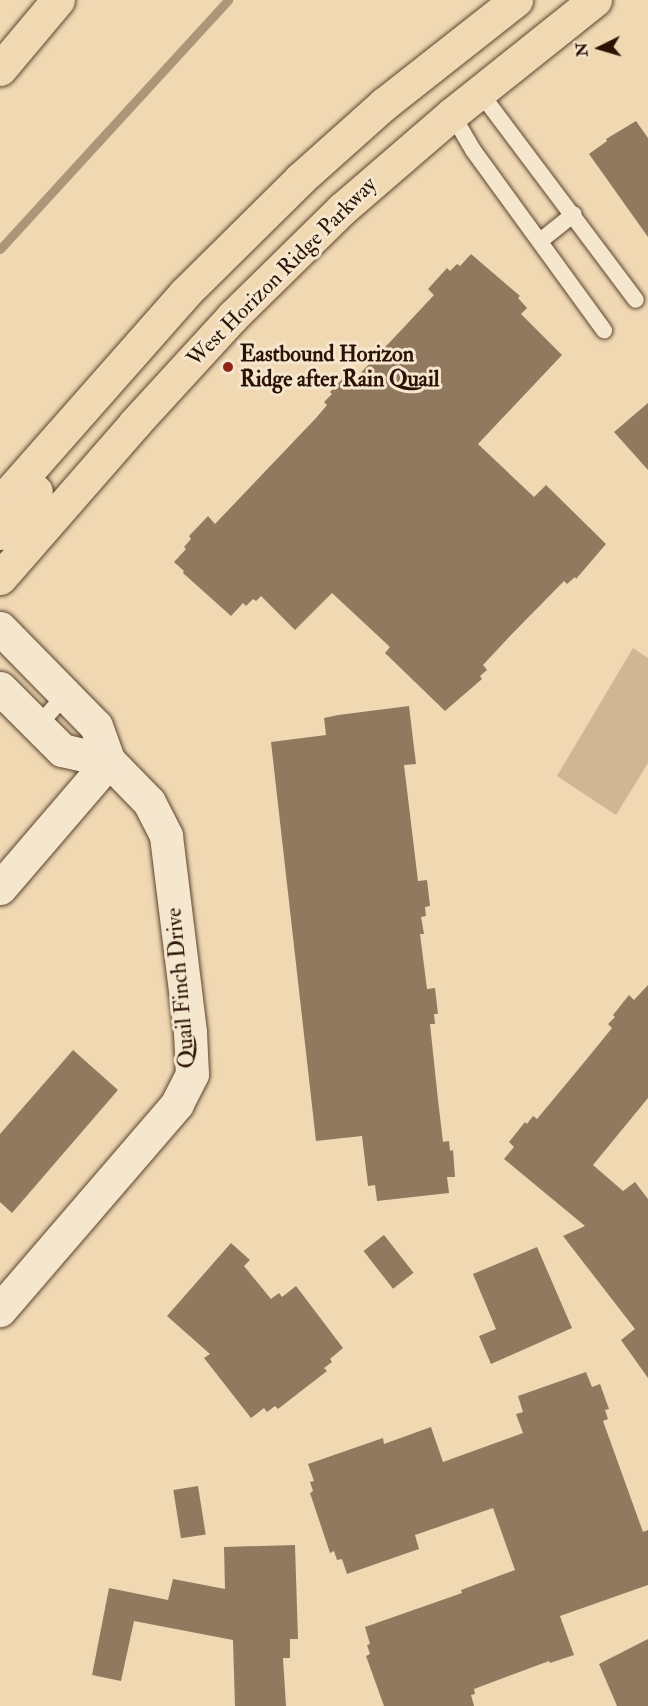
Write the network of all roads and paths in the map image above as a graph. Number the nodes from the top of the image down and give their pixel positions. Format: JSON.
{"nodes":[{"id":1,"x":58,"y":0,"type":"edge"},
{"id":2,"x":71,"y":0,"type":"edge"},
{"id":3,"x":516,"y":0,"type":"edge"},
{"id":4,"x":595,"y":0,"type":"edge"},
{"id":5,"x":451,"y":50,"type":"junction"},
{"id":6,"x":6,"y":62,"type":"edge"},
{"id":7,"x":423,"y":73,"type":"junction"},
{"id":8,"x":479,"y":91,"type":"junction"},
{"id":9,"x":452,"y":114,"type":"junction"},
{"id":10,"x":574,"y":214,"type":"junction"},
{"id":11,"x":540,"y":242,"type":"junction"},
{"id":12,"x":636,"y":300,"type":"dead end"},
{"id":13,"x":604,"y":330,"type":"dead end"},
{"id":14,"x":93,"y":395,"type":"junction"},
{"id":15,"x":0,"y":503,"type":"edge"},
{"id":16,"x":0,"y":533,"type":"edge"},
{"id":17,"x":0,"y":578,"type":"edge"},
{"id":18,"x":0,"y":628,"type":"edge"},
{"id":19,"x":0,"y":688,"type":"edge"},
{"id":20,"x":65,"y":695,"type":"junction"},
{"id":21,"x":38,"y":726,"type":"junction"},
{"id":22,"x":109,"y":761,"type":"junction"},
{"id":23,"x":0,"y":888,"type":"edge"},
{"id":24,"x":0,"y":1310,"type":"edge"}],
"edges":[{"from":1,"to":6,"type":"main road"},
{"from":2,"to":6,"type":"main road"},
{"from":3,"to":5,"type":"main road"},
{"from":4,"to":8,"type":"main road","name":"West Horizon Ridge Parkway"},
{"from":5,"to":7,"type":"main road"},
{"from":5,"to":8,"type":"main road"},
{"from":7,"to":9,"type":"main road"},
{"from":7,"to":14,"type":"main road"},
{"from":8,"to":9,"type":"main road","name":"West Horizon Ridge Parkway"},
{"from":8,"to":10,"type":"lane"},
{"from":9,"to":11,"type":"lane"},
{"from":9,"to":17,"type":"main road","name":"West Horizon Ridge Parkway"},
{"from":10,"to":11,"type":"lane"},
{"from":10,"to":12,"type":"lane"},
{"from":11,"to":13,"type":"lane"},
{"from":14,"to":15,"type":"main road"},
{"from":14,"to":16,"type":"main road"},
{"from":18,"to":20,"type":"street","name":"Quail Finch Drive"},
{"from":19,"to":21,"type":"street"},
{"from":20,"to":21,"type":"lane"},
{"from":20,"to":22,"type":"street","name":"Quail Finch Drive"},
{"from":21,"to":22,"type":"street"},
{"from":22,"to":23,"type":"street"},
{"from":22,"to":24,"type":"street","name":"Quail Finch Drive"}]}
